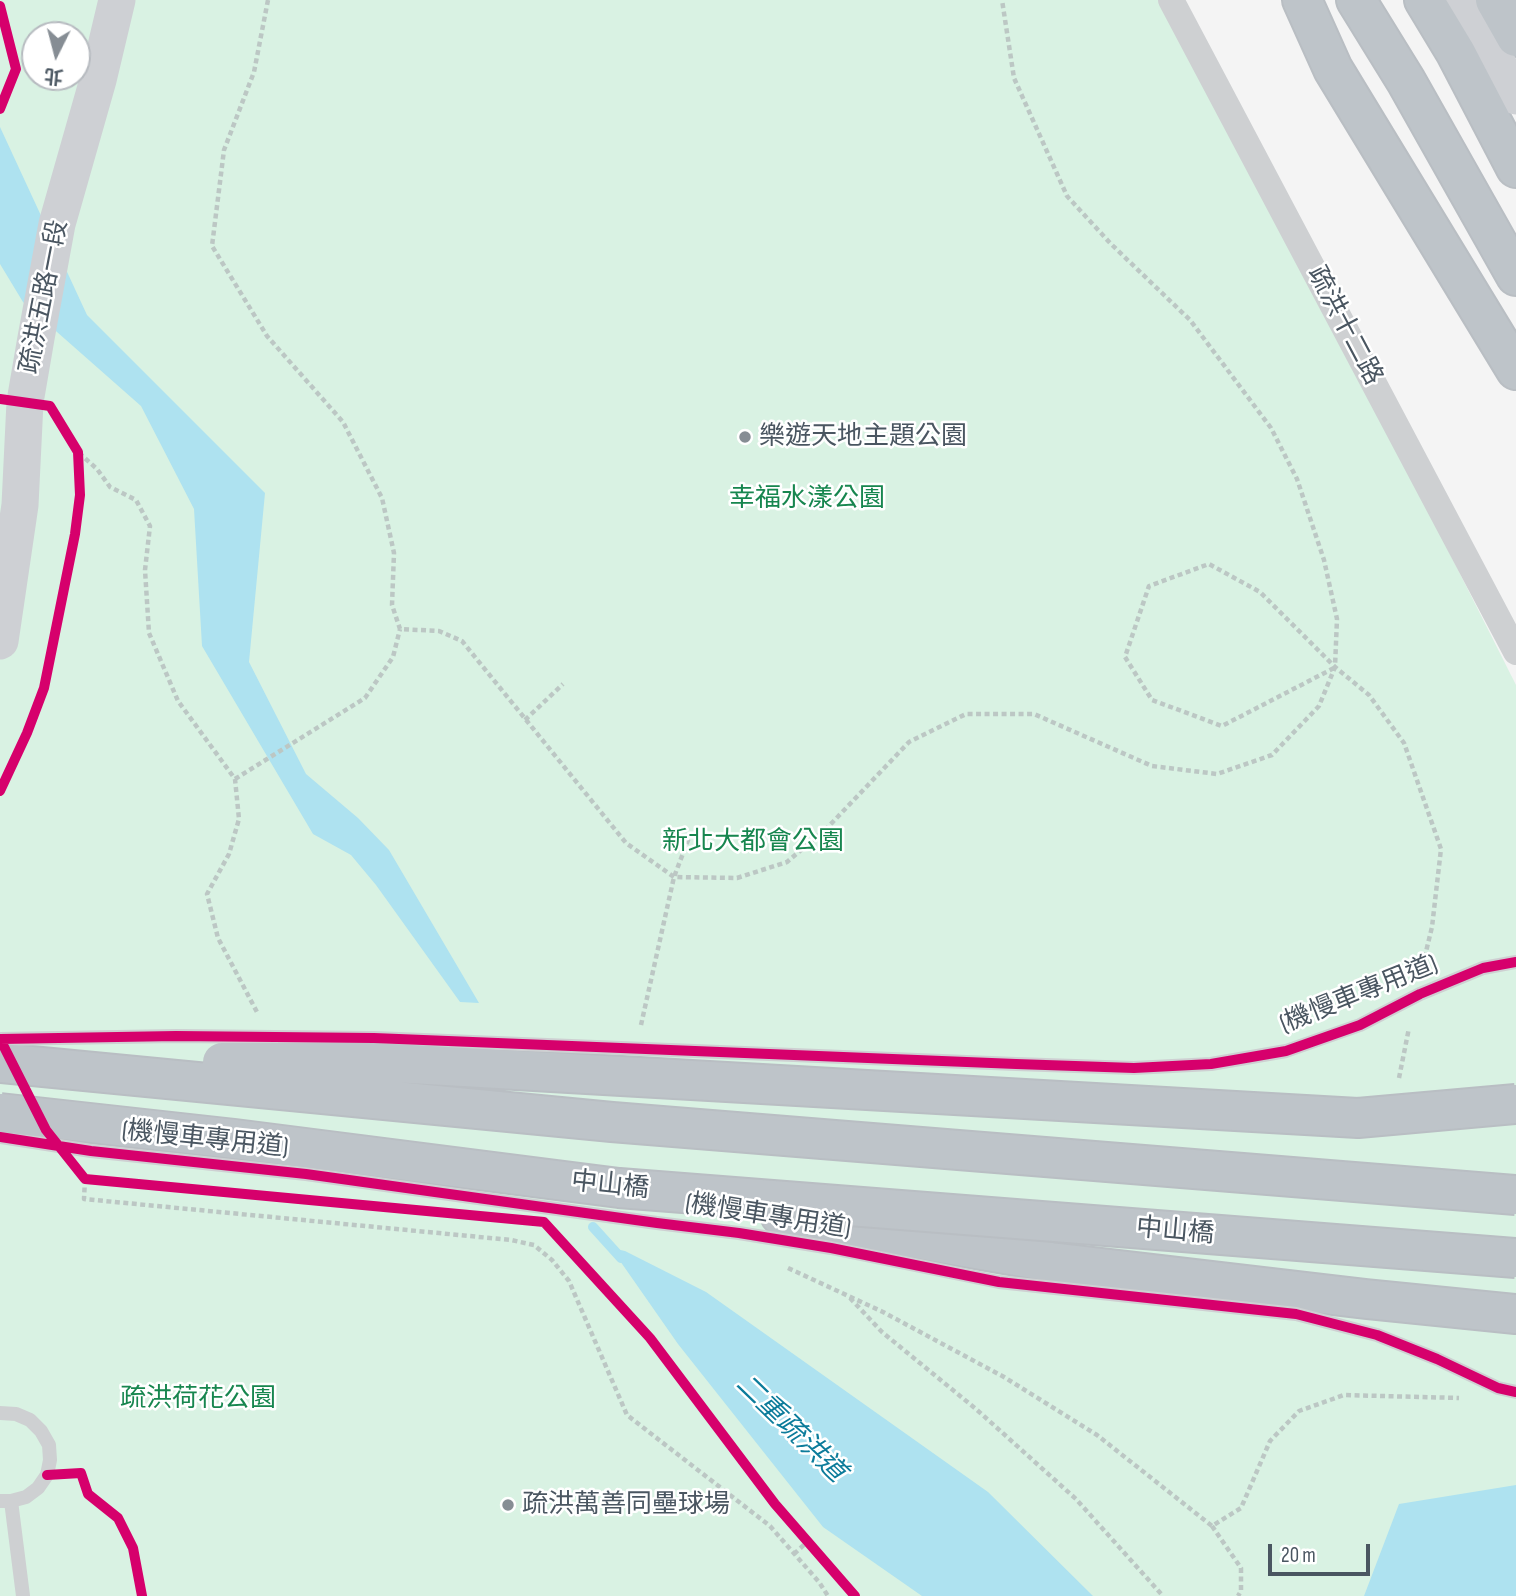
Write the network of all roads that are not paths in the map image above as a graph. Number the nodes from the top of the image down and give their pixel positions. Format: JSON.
{"nodes":[{"id":1,"x":117,"y":0,"type":"edge"},
{"id":2,"x":1171,"y":0,"type":"edge"},
{"id":3,"x":1302,"y":0,"type":"edge"},
{"id":4,"x":1356,"y":0,"type":"edge"},
{"id":5,"x":1381,"y":0,"type":"edge"},
{"id":6,"x":1424,"y":0,"type":"edge"},
{"id":7,"x":1461,"y":0,"type":"edge"},
{"id":8,"x":1494,"y":0,"type":"edge"},
{"id":9,"x":1516,"y":37,"type":"edge"},
{"id":10,"x":1516,"y":96,"type":"edge"},
{"id":11,"x":1516,"y":168,"type":"edge"},
{"id":12,"x":1516,"y":233,"type":"edge"},
{"id":13,"x":1516,"y":276,"type":"edge"},
{"id":14,"x":1516,"y":370,"type":"edge"},
{"id":15,"x":0,"y":641,"type":"edge"},
{"id":16,"x":1516,"y":652,"type":"edge"},
{"id":17,"x":1516,"y":962,"type":"edge"},
{"id":18,"x":0,"y":1039,"type":"edge"},
{"id":19,"x":0,"y":1061,"type":"edge"},
{"id":20,"x":1516,"y":1104,"type":"edge"},
{"id":21,"x":0,"y":1113,"type":"edge"},
{"id":22,"x":0,"y":1137,"type":"edge"},
{"id":23,"x":619,"y":1188,"type":"junction"},
{"id":24,"x":1516,"y":1195,"type":"edge"},
{"id":25,"x":1516,"y":1258,"type":"edge"},
{"id":26,"x":1516,"y":1314,"type":"edge"},
{"id":27,"x":1516,"y":1392,"type":"edge"},
{"id":28,"x":0,"y":1413,"type":"edge"},
{"id":29,"x":6,"y":1501,"type":"edge"},
{"id":30,"x":23,"y":1596,"type":"edge"}],
"edges":[{"from":1,"to":15,"type":"street","name":"疏洪五路一段"},
{"from":2,"to":16,"type":"street","name":"疏洪十二路"},
{"from":3,"to":14,"type":"highway"},
{"from":4,"to":13,"type":"highway"},
{"from":5,"to":12,"type":"highway"},
{"from":6,"to":11,"type":"highway"},
{"from":7,"to":10,"type":"street"},
{"from":8,"to":9,"type":"highway"},
{"from":17,"to":18,"type":"lane","name":"(機慢車專用道)","bridge":true},
{"from":19,"to":20,"type":"highway","bridge":true},
{"from":19,"to":24,"type":"highway","bridge":true},
{"from":21,"to":23,"type":"highway","name":"中山橋","bridge":true},
{"from":22,"to":27,"type":"lane","name":"(機慢車專用道)","bridge":true},
{"from":23,"to":25,"type":"highway","name":"中山橋","bridge":true},
{"from":23,"to":26,"type":"highway","bridge":true},
{"from":28,"to":29,"type":"lane"},
{"from":29,"to":30,"type":"lane"}]}
